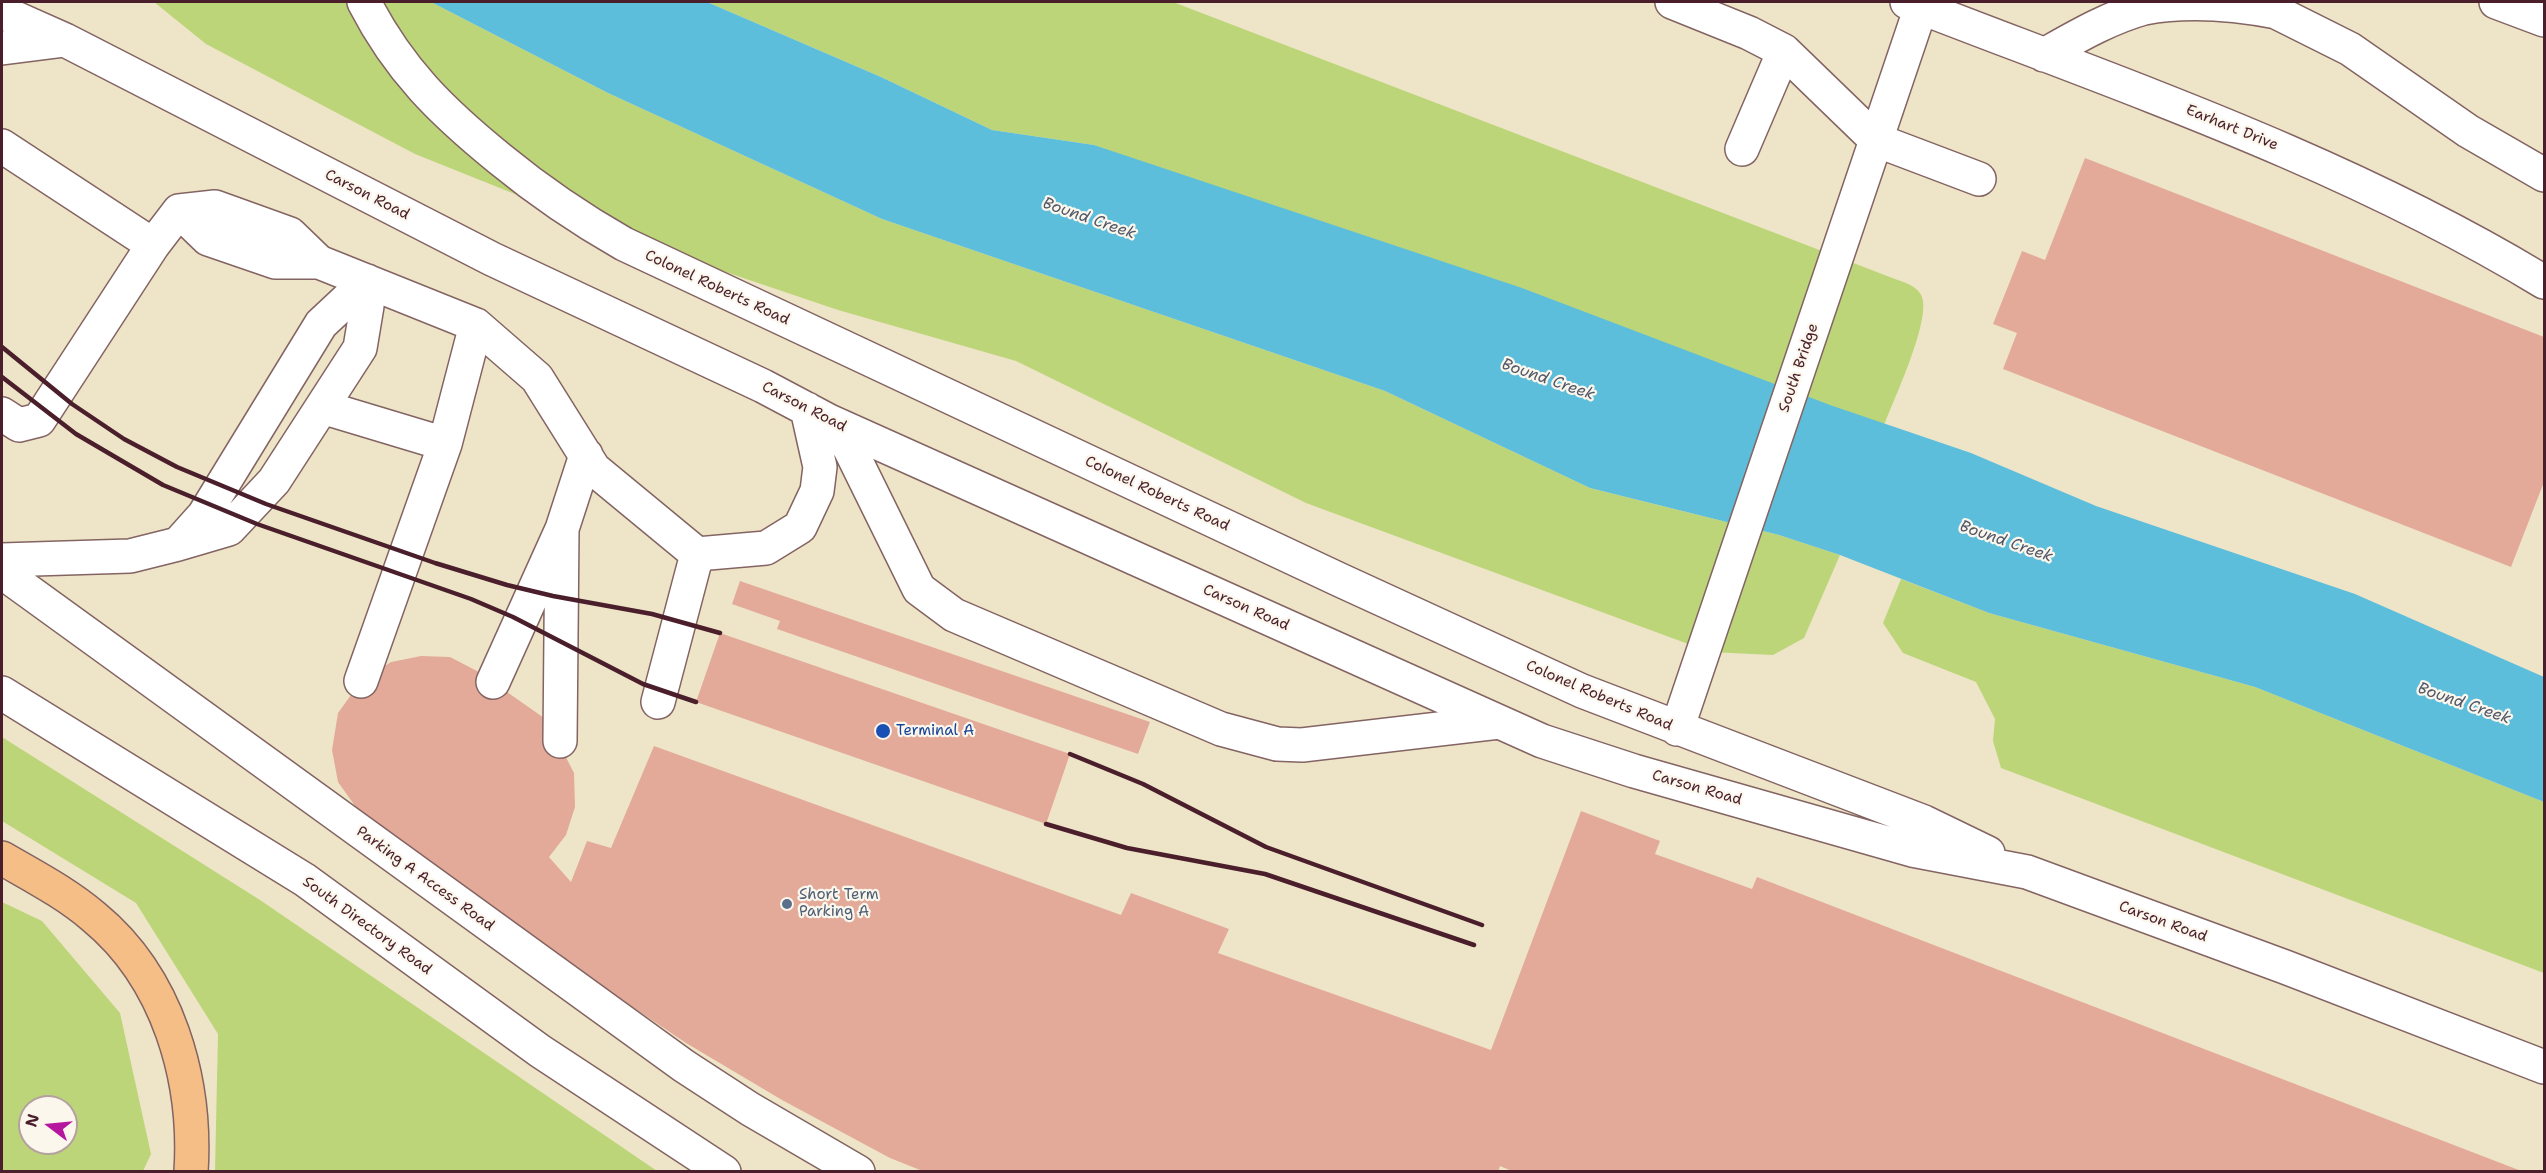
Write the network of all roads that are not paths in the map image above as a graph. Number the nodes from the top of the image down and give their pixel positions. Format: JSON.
{"nodes":[{"id":1,"x":39,"y":2,"type":"edge"},
{"id":2,"x":364,"y":2,"type":"edge"},
{"id":3,"x":1672,"y":2,"type":"edge"},
{"id":4,"x":2496,"y":2,"type":"edge"},
{"id":5,"x":2524,"y":2,"type":"edge"},
{"id":6,"x":1914,"y":4,"type":"edge"},
{"id":7,"x":2268,"y":7,"type":"edge"},
{"id":8,"x":2544,"y":9,"type":"edge"},
{"id":9,"x":2,"y":12,"type":"edge"},
{"id":10,"x":2544,"y":20,"type":"edge"},
{"id":11,"x":65,"y":40,"type":"junction"},
{"id":12,"x":2,"y":48,"type":"edge"},
{"id":13,"x":1784,"y":51,"type":"junction"},
{"id":14,"x":2044,"y":56,"type":"junction"},
{"id":15,"x":1876,"y":140,"type":"junction"},
{"id":16,"x":2,"y":146,"type":"edge"},
{"id":17,"x":1742,"y":149,"type":"dead end"},
{"id":18,"x":2544,"y":175,"type":"edge"},
{"id":19,"x":1979,"y":179,"type":"dead end"},
{"id":20,"x":153,"y":245,"type":"junction"},
{"id":21,"x":367,"y":281,"type":"junction"},
{"id":22,"x":2544,"y":282,"type":"edge"},
{"id":23,"x":476,"y":325,"type":"junction"},
{"id":24,"x":322,"y":407,"type":"junction"},
{"id":25,"x":2,"y":414,"type":"edge"},
{"id":26,"x":818,"y":415,"type":"junction"},
{"id":27,"x":445,"y":444,"type":"junction"},
{"id":28,"x":586,"y":455,"type":"junction"},
{"id":29,"x":562,"y":529,"type":"junction"},
{"id":30,"x":178,"y":544,"type":"junction"},
{"id":31,"x":697,"y":554,"type":"junction"},
{"id":32,"x":2,"y":560,"type":"edge"},
{"id":33,"x":2,"y":572,"type":"edge"},
{"id":34,"x":361,"y":681,"type":"dead end"},
{"id":35,"x":493,"y":682,"type":"dead end"},
{"id":36,"x":2,"y":693,"type":"edge"},
{"id":37,"x":658,"y":702,"type":"dead end"},
{"id":38,"x":1499,"y":722,"type":"junction"},
{"id":39,"x":1677,"y":729,"type":"junction"},
{"id":40,"x":560,"y":741,"type":"dead end"},
{"id":41,"x":2,"y":858,"type":"edge"},
{"id":42,"x":2027,"y":872,"type":"junction"},
{"id":43,"x":2544,"y":1067,"type":"edge"},
{"id":44,"x":191,"y":1172,"type":"edge"},
{"id":45,"x":724,"y":1172,"type":"edge"},
{"id":46,"x":858,"y":1172,"type":"edge"}],
"edges":[{"from":1,"to":11,"type":"street"},
{"from":2,"to":39,"type":"street","name":"Colonel Roberts Road"},
{"from":3,"to":13,"type":"street"},
{"from":4,"to":10,"type":"street"},
{"from":5,"to":8,"type":"street"},
{"from":6,"to":14,"type":"street","name":"Earhart Drive"},
{"from":6,"to":15,"type":"street","name":"South Bridge"},
{"from":7,"to":14,"type":"street"},
{"from":7,"to":18,"type":"street"},
{"from":9,"to":11,"type":"street","name":"Carson Road"},
{"from":11,"to":12,"type":"street"},
{"from":11,"to":26,"type":"street","name":"Carson Road"},
{"from":13,"to":15,"type":"street"},
{"from":13,"to":17,"type":"street"},
{"from":14,"to":22,"type":"street","name":"Earhart Drive"},
{"from":15,"to":19,"type":"street"},
{"from":15,"to":39,"type":"street","name":"South Bridge"},
{"from":16,"to":20,"type":"street"},
{"from":20,"to":21,"type":"street"},
{"from":20,"to":25,"type":"street"},
{"from":21,"to":23,"type":"street"},
{"from":21,"to":24,"type":"street"},
{"from":21,"to":30,"type":"street"},
{"from":23,"to":27,"type":"street"},
{"from":23,"to":28,"type":"street"},
{"from":24,"to":27,"type":"street"},
{"from":24,"to":30,"type":"street"},
{"from":26,"to":31,"type":"street"},
{"from":26,"to":38,"type":"street","name":"Carson Road"},
{"from":26,"to":38,"type":"street"},
{"from":27,"to":34,"type":"street"},
{"from":28,"to":29,"type":"street"},
{"from":28,"to":31,"type":"street"},
{"from":29,"to":35,"type":"street"},
{"from":29,"to":40,"type":"street"},
{"from":30,"to":32,"type":"street"},
{"from":31,"to":37,"type":"street"},
{"from":33,"to":46,"type":"street","name":"Parking A Access Road"},
{"from":36,"to":45,"type":"street","name":"South Directory Road"},
{"from":38,"to":42,"type":"street","name":"Carson Road"},
{"from":39,"to":42,"type":"street","name":"Colonel Roberts Road"},
{"from":41,"to":44,"type":"main road"},
{"from":42,"to":43,"type":"street","name":"Carson Road"}]}
